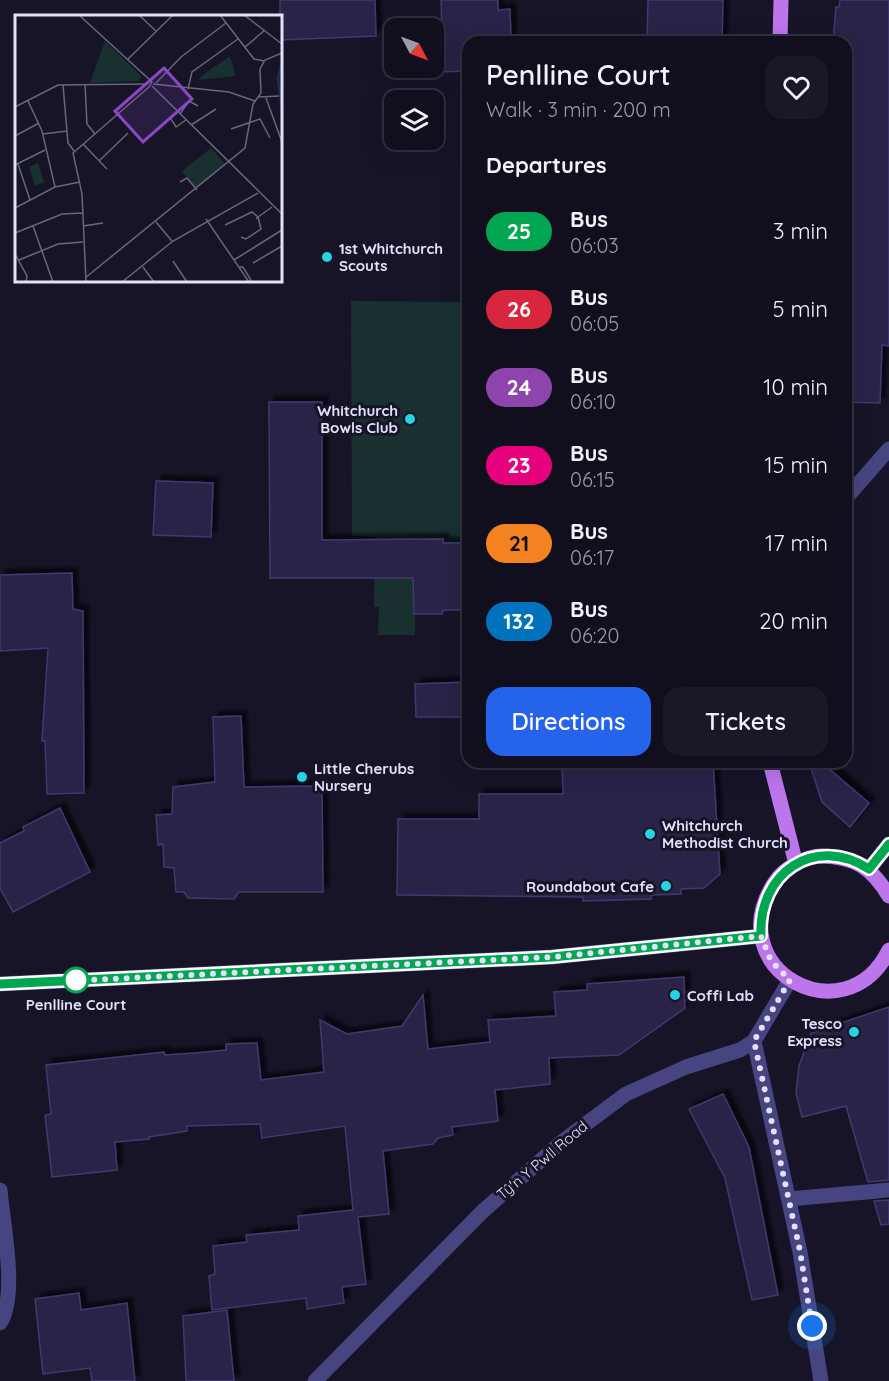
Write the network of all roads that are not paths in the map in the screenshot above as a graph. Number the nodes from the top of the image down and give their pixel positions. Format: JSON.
{"nodes":[{"id":1,"x":781,"y":0,"type":"edge"},
{"id":2,"x":780,"y":36,"type":"edge"},
{"id":3,"x":889,"y":449,"type":"edge"},
{"id":4,"x":852,"y":491,"type":"edge"},
{"id":5,"x":772,"y":768,"type":"edge"},
{"id":6,"x":889,"y":844,"type":"edge"},
{"id":7,"x":796,"y":864,"type":"junction"},
{"id":8,"x":869,"y":869,"type":"junction"},
{"id":9,"x":889,"y":896,"type":"edge"},
{"id":10,"x":761,"y":936,"type":"junction"},
{"id":11,"x":889,"y":950,"type":"edge"},
{"id":12,"x":790,"y":980,"type":"junction"},
{"id":13,"x":0,"y":984,"type":"edge"},
{"id":14,"x":754,"y":1041,"type":"junction"},
{"id":15,"x":0,"y":1190,"type":"edge"},
{"id":16,"x":889,"y":1190,"type":"edge"},
{"id":17,"x":789,"y":1199,"type":"junction"},
{"id":18,"x":0,"y":1323,"type":"edge"},
{"id":19,"x":315,"y":1381,"type":"edge"},
{"id":20,"x":821,"y":1381,"type":"edge"}],
"edges":[{"from":1,"to":2,"type":"main road"},
{"from":3,"to":4,"type":"street"},
{"from":5,"to":7,"type":"main road"},
{"from":6,"to":8,"type":"street"},
{"from":7,"to":8,"type":"main road"},
{"from":7,"to":10,"type":"main road"},
{"from":8,"to":9,"type":"main road"},
{"from":10,"to":12,"type":"main road"},
{"from":10,"to":13,"type":"street"},
{"from":11,"to":12,"type":"main road"},
{"from":12,"to":14,"type":"street"},
{"from":14,"to":17,"type":"street"},
{"from":14,"to":19,"type":"street","name":"Tŷ'n Y Pwll Road"},
{"from":15,"to":18,"type":"street"},
{"from":16,"to":17,"type":"street"},
{"from":17,"to":20,"type":"street"}]}
